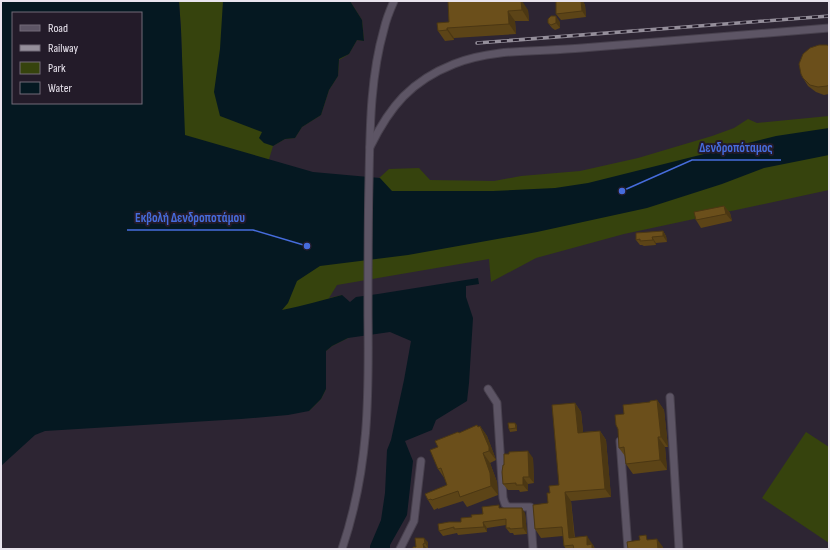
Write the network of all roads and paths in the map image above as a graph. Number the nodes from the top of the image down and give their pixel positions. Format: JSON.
{"nodes":[{"id":1,"x":394,"y":1,"type":"edge"},
{"id":2,"x":829,"y":28,"type":"edge"},
{"id":3,"x":370,"y":149,"type":"junction"},
{"id":4,"x":488,"y":388,"type":"dead end"},
{"id":5,"x":670,"y":397,"type":"dead end"},
{"id":6,"x":620,"y":439,"type":"edge"},
{"id":7,"x":421,"y":461,"type":"dead end"},
{"id":8,"x":342,"y":549,"type":"edge"},
{"id":9,"x":400,"y":549,"type":"edge"},
{"id":10,"x":533,"y":549,"type":"edge"},
{"id":11,"x":628,"y":549,"type":"edge"},
{"id":12,"x":679,"y":549,"type":"edge"}],
"edges":[{"from":1,"to":3,"type":"street"},
{"from":2,"to":3,"type":"street"},
{"from":3,"to":8,"type":"street"},
{"from":4,"to":10,"type":"street"},
{"from":5,"to":12,"type":"street"},
{"from":6,"to":11,"type":"street"},
{"from":7,"to":9,"type":"street"}]}
